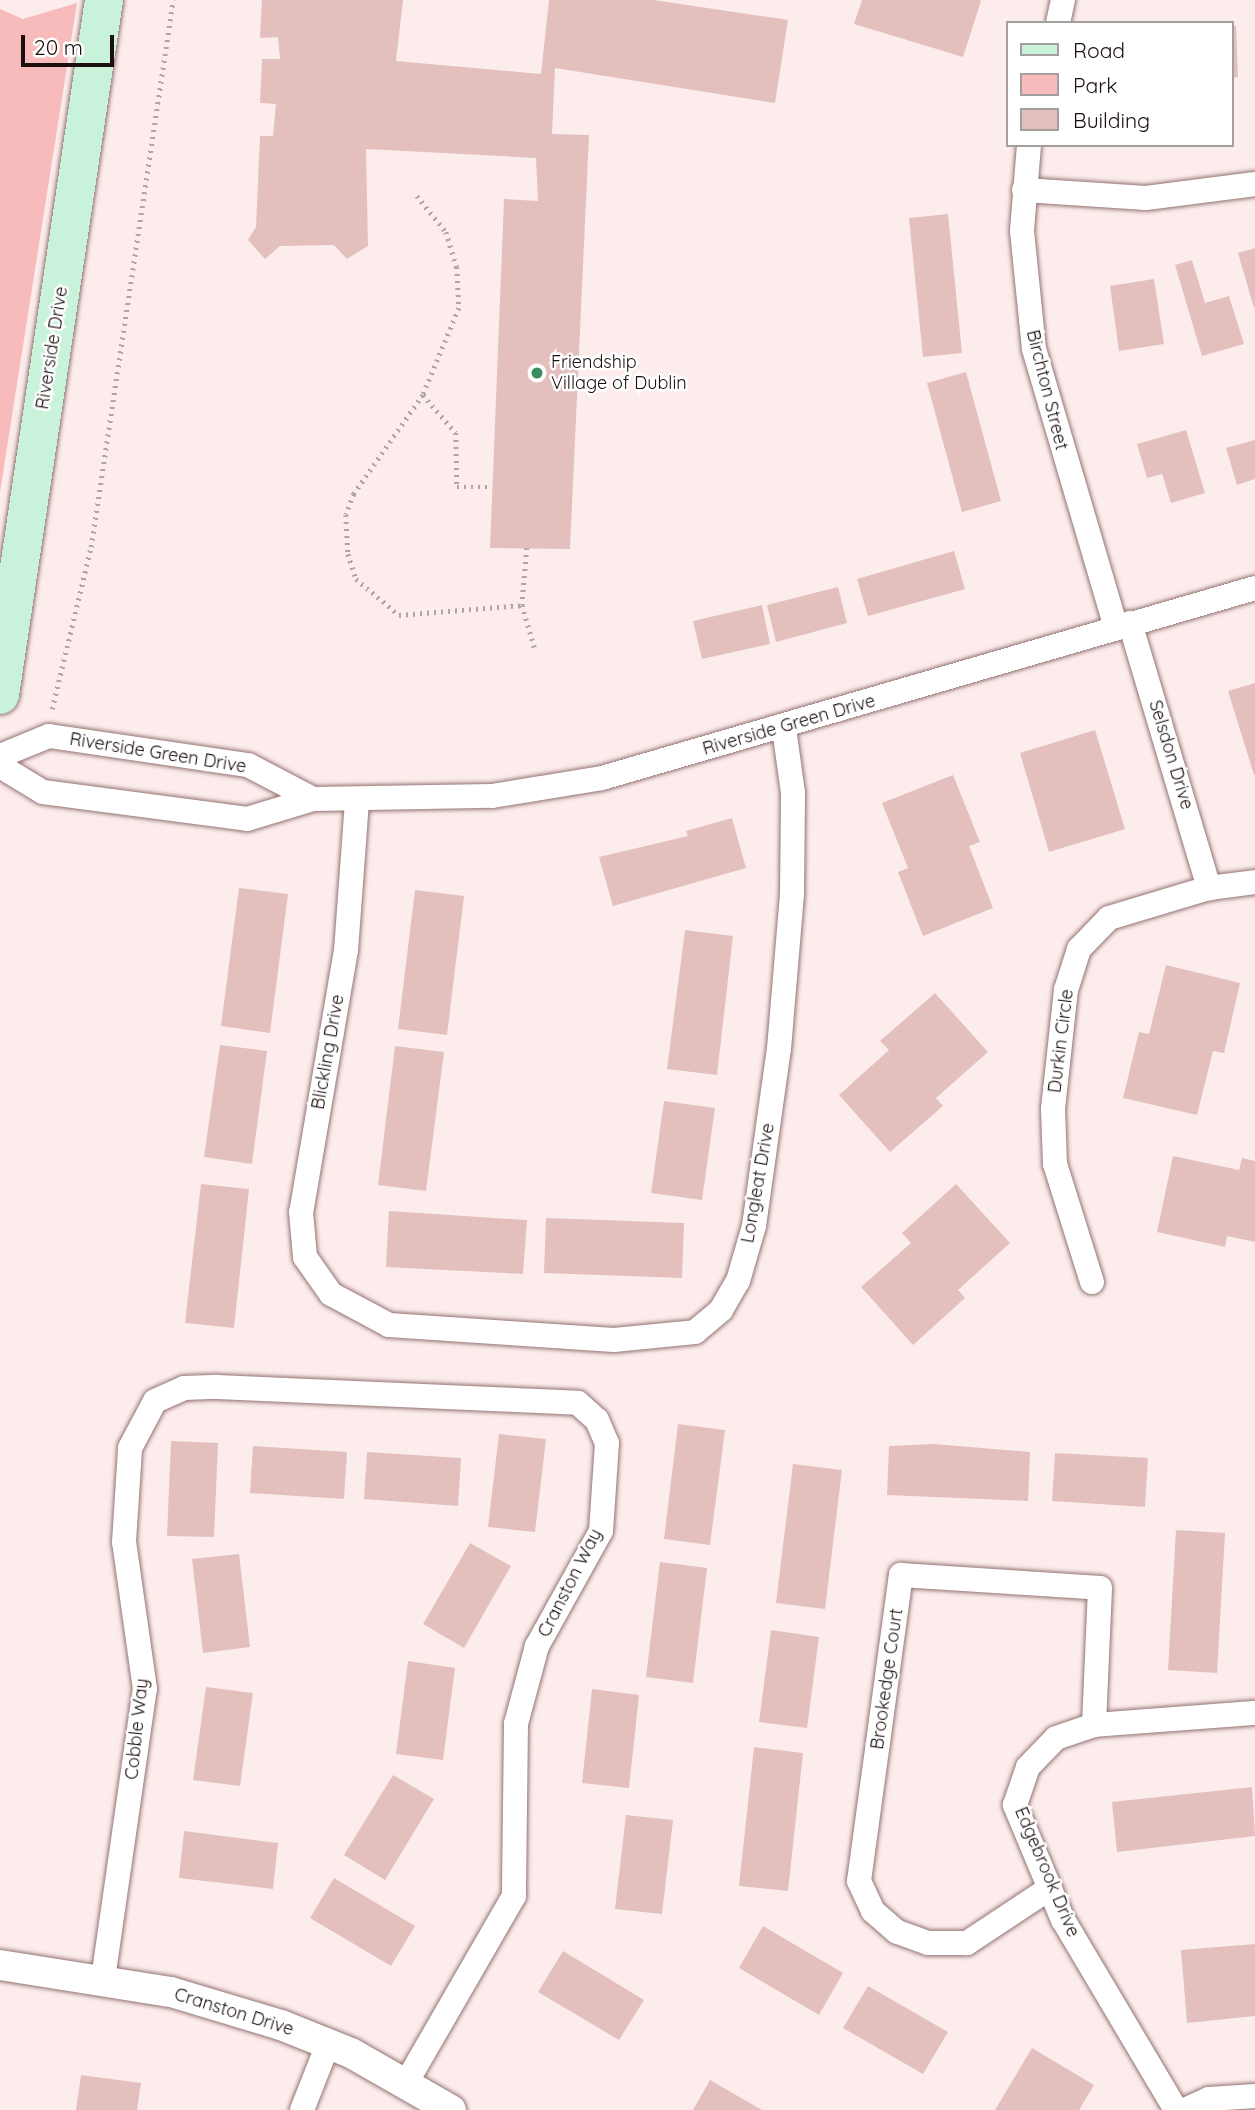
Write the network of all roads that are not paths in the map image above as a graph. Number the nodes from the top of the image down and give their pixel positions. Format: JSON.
{"nodes":[{"id":1,"x":104,"y":0,"type":"edge"},
{"id":2,"x":1063,"y":0,"type":"edge"},
{"id":3,"x":1058,"y":21,"type":"edge"},
{"id":4,"x":1029,"y":147,"type":"edge"},
{"id":5,"x":1255,"y":184,"type":"edge"},
{"id":6,"x":1024,"y":190,"type":"junction"},
{"id":7,"x":1255,"y":588,"type":"edge"},
{"id":8,"x":1123,"y":625,"type":"junction"},
{"id":9,"x":0,"y":695,"type":"edge"},
{"id":10,"x":784,"y":727,"type":"junction"},
{"id":11,"x":0,"y":756,"type":"edge"},
{"id":12,"x":0,"y":766,"type":"edge"},
{"id":13,"x":313,"y":799,"type":"junction"},
{"id":14,"x":357,"y":801,"type":"junction"},
{"id":15,"x":1255,"y":882,"type":"edge"},
{"id":16,"x":1209,"y":888,"type":"junction"},
{"id":17,"x":1092,"y":1282,"type":"dead end"},
{"id":18,"x":331,"y":1294,"type":"joint"},
{"id":19,"x":155,"y":1401,"type":"joint"},
{"id":20,"x":1255,"y":1713,"type":"edge"},
{"id":21,"x":1094,"y":1725,"type":"junction"},
{"id":22,"x":1050,"y":1888,"type":"junction"},
{"id":23,"x":0,"y":1965,"type":"edge"},
{"id":24,"x":103,"y":1979,"type":"junction"},
{"id":25,"x":328,"y":2044,"type":"junction"},
{"id":26,"x":406,"y":2083,"type":"junction"},
{"id":27,"x":1255,"y":2096,"type":"edge"},
{"id":28,"x":302,"y":2110,"type":"edge"},
{"id":29,"x":451,"y":2110,"type":"edge"},
{"id":30,"x":1176,"y":2110,"type":"edge"},
{"id":31,"x":1185,"y":2110,"type":"edge"}],
"edges":[{"from":1,"to":9,"type":"main road","name":"Riverside Drive"},
{"from":2,"to":3,"type":"street"},
{"from":4,"to":6,"type":"street","name":"Birchton Street"},
{"from":5,"to":6,"type":"street"},
{"from":6,"to":8,"type":"street","name":"Birchton Street"},
{"from":7,"to":8,"type":"street","name":"Riverside Green Drive"},
{"from":8,"to":10,"type":"street","name":"Riverside Green Drive"},
{"from":8,"to":16,"type":"street","name":"Selsdon Drive"},
{"from":10,"to":14,"type":"street","name":"Riverside Green Drive"},
{"from":10,"to":18,"type":"street","name":"Longleat Drive"},
{"from":11,"to":13,"type":"street","name":"Riverside Green Drive"},
{"from":12,"to":13,"type":"street","name":"Riverside Green Drive"},
{"from":13,"to":14,"type":"street","name":"Riverside Green Drive"},
{"from":14,"to":18,"type":"street","name":"Blickling Drive"},
{"from":15,"to":16,"type":"street","name":"Durkin Circle"},
{"from":16,"to":17,"type":"street","name":"Durkin Circle"},
{"from":19,"to":24,"type":"street","name":"Cobble Way"},
{"from":19,"to":26,"type":"street","name":"Cranston Way"},
{"from":20,"to":21,"type":"street","name":"Edgebrook Drive"},
{"from":21,"to":22,"type":"street","name":"Edgebrook Drive"},
{"from":21,"to":22,"type":"street","name":"Brookedge Court"},
{"from":22,"to":30,"type":"street","name":"Edgebrook Drive"},
{"from":23,"to":24,"type":"street","name":"Cranston Drive"},
{"from":24,"to":25,"type":"street","name":"Cranston Drive"},
{"from":25,"to":26,"type":"street","name":"Cranston Drive"},
{"from":25,"to":28,"type":"street"},
{"from":26,"to":29,"type":"street","name":"Cranston Drive"},
{"from":27,"to":31,"type":"street"}]}
